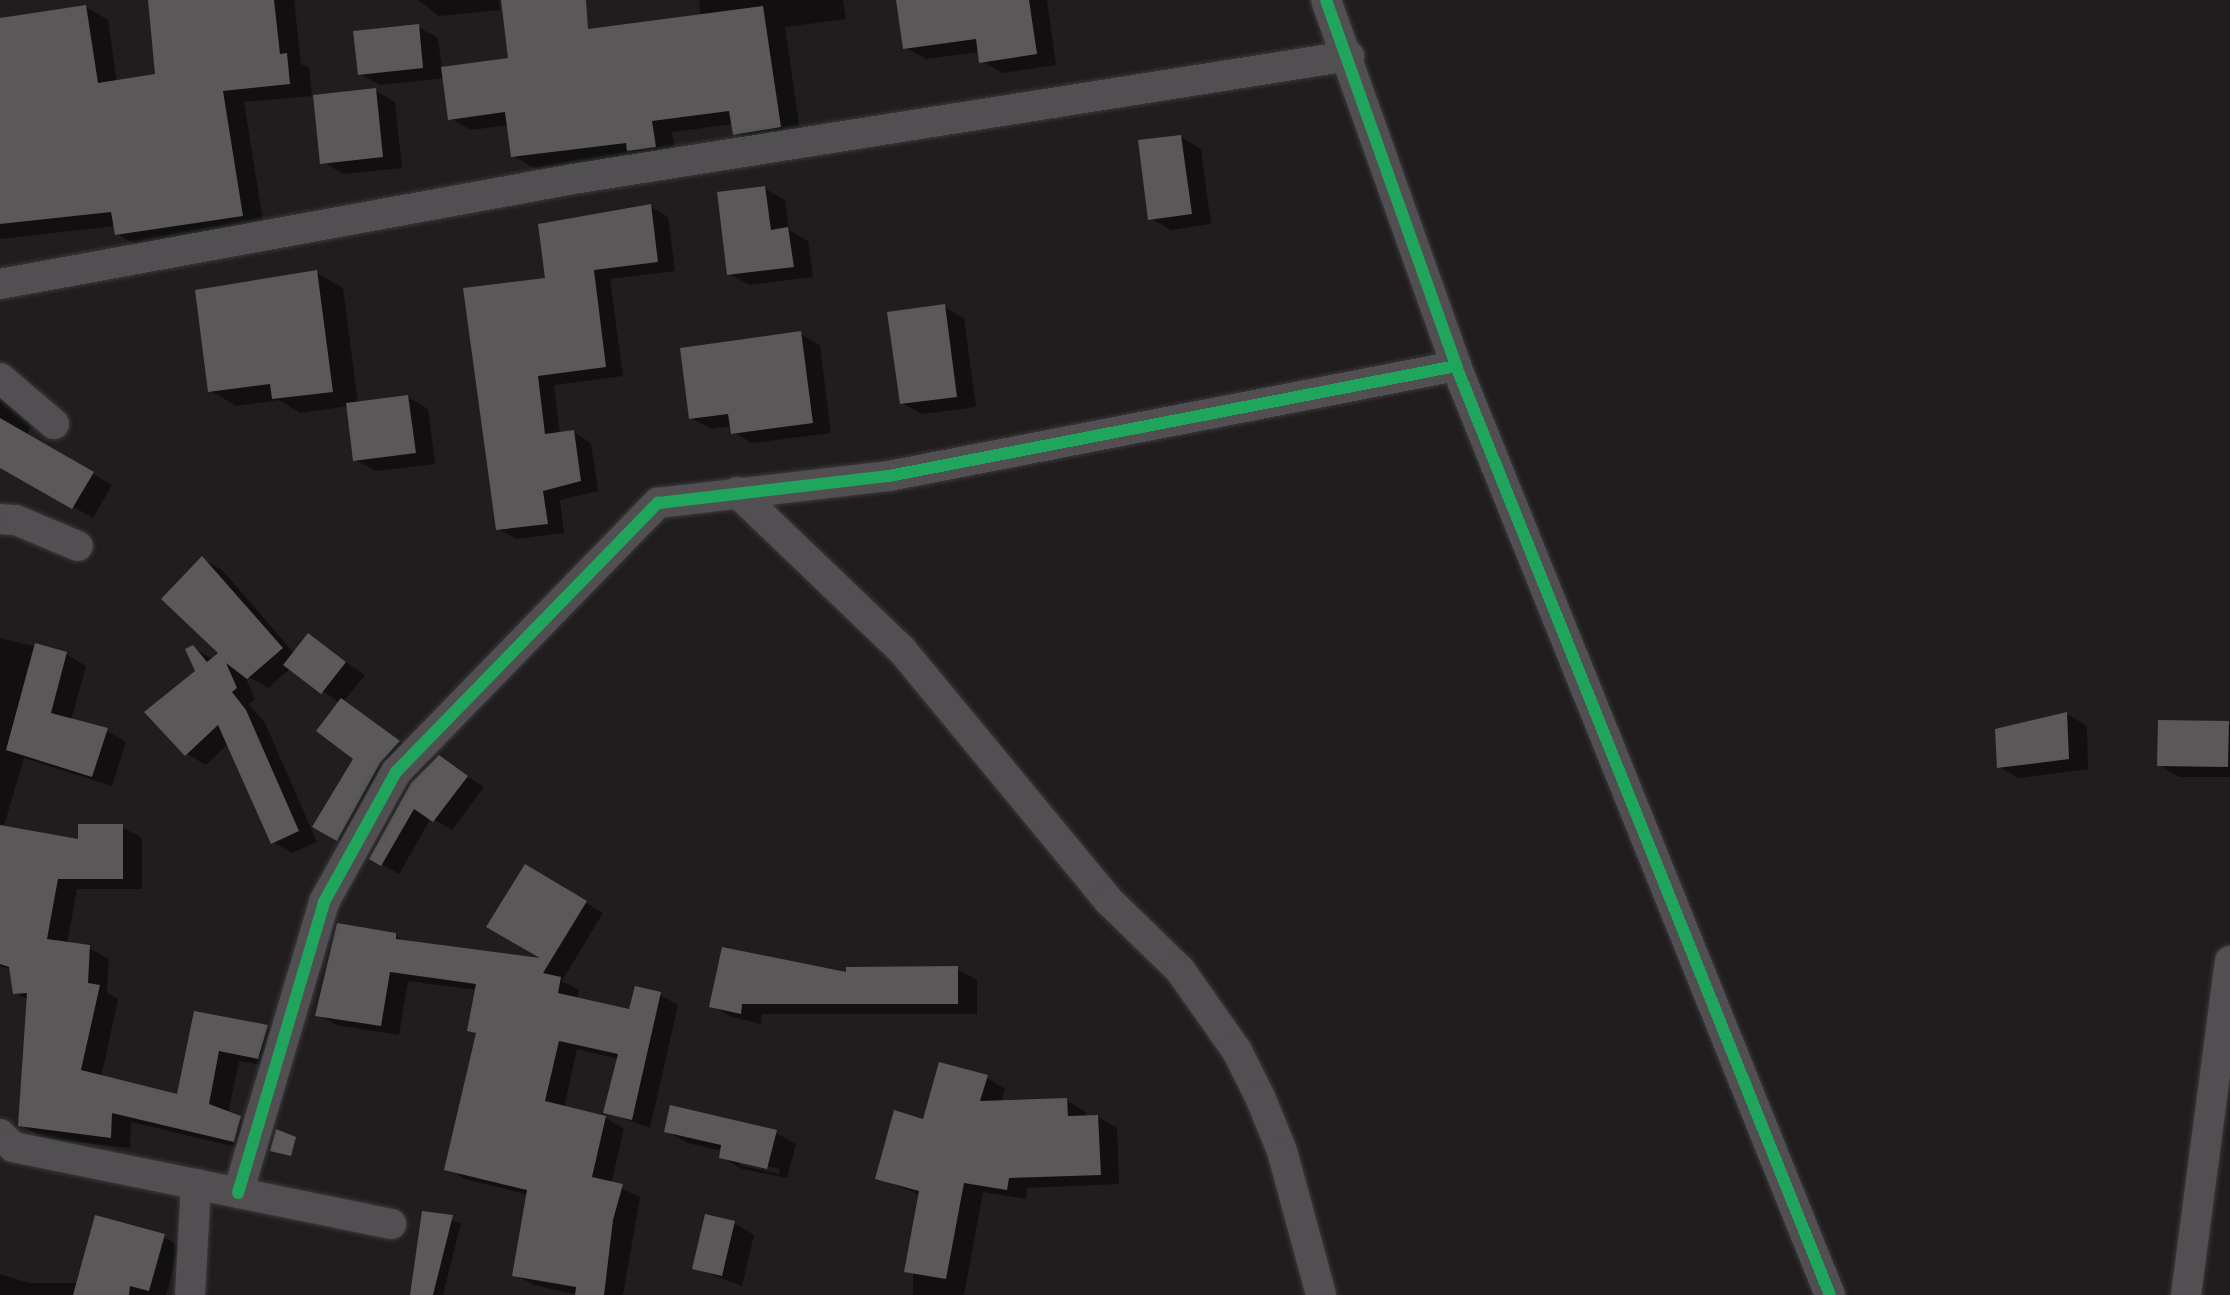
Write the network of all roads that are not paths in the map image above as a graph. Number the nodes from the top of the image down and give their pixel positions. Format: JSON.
{"nodes":[{"id":1,"x":1326,"y":0,"type":"edge"},
{"id":2,"x":1349,"y":56,"type":"junction"},
{"id":3,"x":0,"y":284,"type":"edge"},
{"id":4,"x":1456,"y":366,"type":"junction"},
{"id":5,"x":0,"y":378,"type":"edge"},
{"id":6,"x":54,"y":424,"type":"dead end"},
{"id":7,"x":738,"y":492,"type":"junction"},
{"id":8,"x":0,"y":519,"type":"edge"},
{"id":9,"x":78,"y":546,"type":"dead end"},
{"id":10,"x":2230,"y":961,"type":"edge"},
{"id":11,"x":4,"y":1143,"type":"edge"},
{"id":12,"x":196,"y":1184,"type":"junction"},
{"id":13,"x":238,"y":1193,"type":"junction"},
{"id":14,"x":391,"y":1224,"type":"dead end"},
{"id":15,"x":190,"y":1295,"type":"edge"},
{"id":16,"x":1321,"y":1295,"type":"edge"},
{"id":17,"x":1830,"y":1295,"type":"edge"},
{"id":18,"x":2186,"y":1295,"type":"edge"}],
"edges":[{"from":1,"to":2,"type":"street"},
{"from":2,"to":3,"type":"street"},
{"from":2,"to":4,"type":"street"},
{"from":4,"to":7,"type":"street"},
{"from":4,"to":17,"type":"street"},
{"from":5,"to":6,"type":"street"},
{"from":7,"to":13,"type":"street"},
{"from":7,"to":16,"type":"street"},
{"from":8,"to":9,"type":"street"},
{"from":10,"to":18,"type":"street"},
{"from":11,"to":12,"type":"street"},
{"from":12,"to":13,"type":"street"},
{"from":12,"to":15,"type":"street"},
{"from":13,"to":14,"type":"street"}]}
